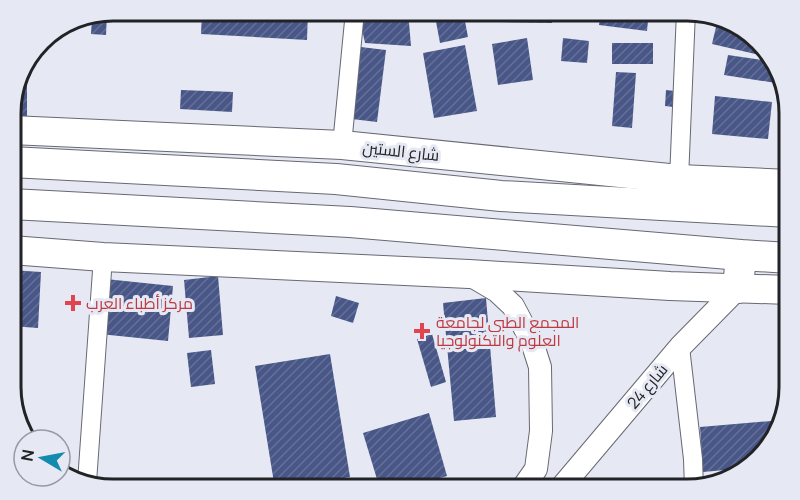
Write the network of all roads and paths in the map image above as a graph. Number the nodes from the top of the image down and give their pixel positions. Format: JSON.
{"nodes":[{"id":1,"x":354,"y":21,"type":"edge"},
{"id":2,"x":686,"y":21,"type":"edge"},
{"id":3,"x":21,"y":130,"type":"edge"},
{"id":4,"x":342,"y":146,"type":"junction"},
{"id":5,"x":21,"y":163,"type":"edge"},
{"id":6,"x":679,"y":179,"type":"junction"},
{"id":7,"x":779,"y":184,"type":"edge"},
{"id":8,"x":21,"y":205,"type":"edge"},
{"id":9,"x":779,"y":211,"type":"edge"},
{"id":10,"x":21,"y":251,"type":"edge"},
{"id":11,"x":741,"y":255,"type":"junction"},
{"id":12,"x":103,"y":257,"type":"junction"},
{"id":13,"x":779,"y":257,"type":"edge"},
{"id":14,"x":469,"y":274,"type":"junction"},
{"id":15,"x":738,"y":288,"type":"junction"},
{"id":16,"x":779,"y":290,"type":"edge"},
{"id":17,"x":680,"y":347,"type":"junction"},
{"id":18,"x":87,"y":475,"type":"edge"},
{"id":19,"x":529,"y":479,"type":"edge"},
{"id":20,"x":568,"y":479,"type":"edge"},
{"id":21,"x":694,"y":479,"type":"edge"}],
"edges":[{"from":1,"to":4,"type":"street"},
{"from":2,"to":6,"type":"street"},
{"from":3,"to":4,"type":"main road","name":"شارع الستين"},
{"from":4,"to":6,"type":"main road","name":"شارع الستين"},
{"from":5,"to":9,"type":"highway","name":"شارع الستين"},
{"from":6,"to":7,"type":"main road","name":"شارع الستين"},
{"from":8,"to":11,"type":"highway"},
{"from":10,"to":12,"type":"main road"},
{"from":11,"to":13,"type":"highway"},
{"from":11,"to":15,"type":"highway"},
{"from":12,"to":14,"type":"main road"},
{"from":12,"to":18,"type":"street"},
{"from":14,"to":15,"type":"main road"},
{"from":14,"to":19,"type":"street"},
{"from":15,"to":16,"type":"main road"},
{"from":15,"to":17,"type":"street","name":"شارع 24"},
{"from":17,"to":20,"type":"street","name":"شارع 24"},
{"from":17,"to":21,"type":"street"}]}
